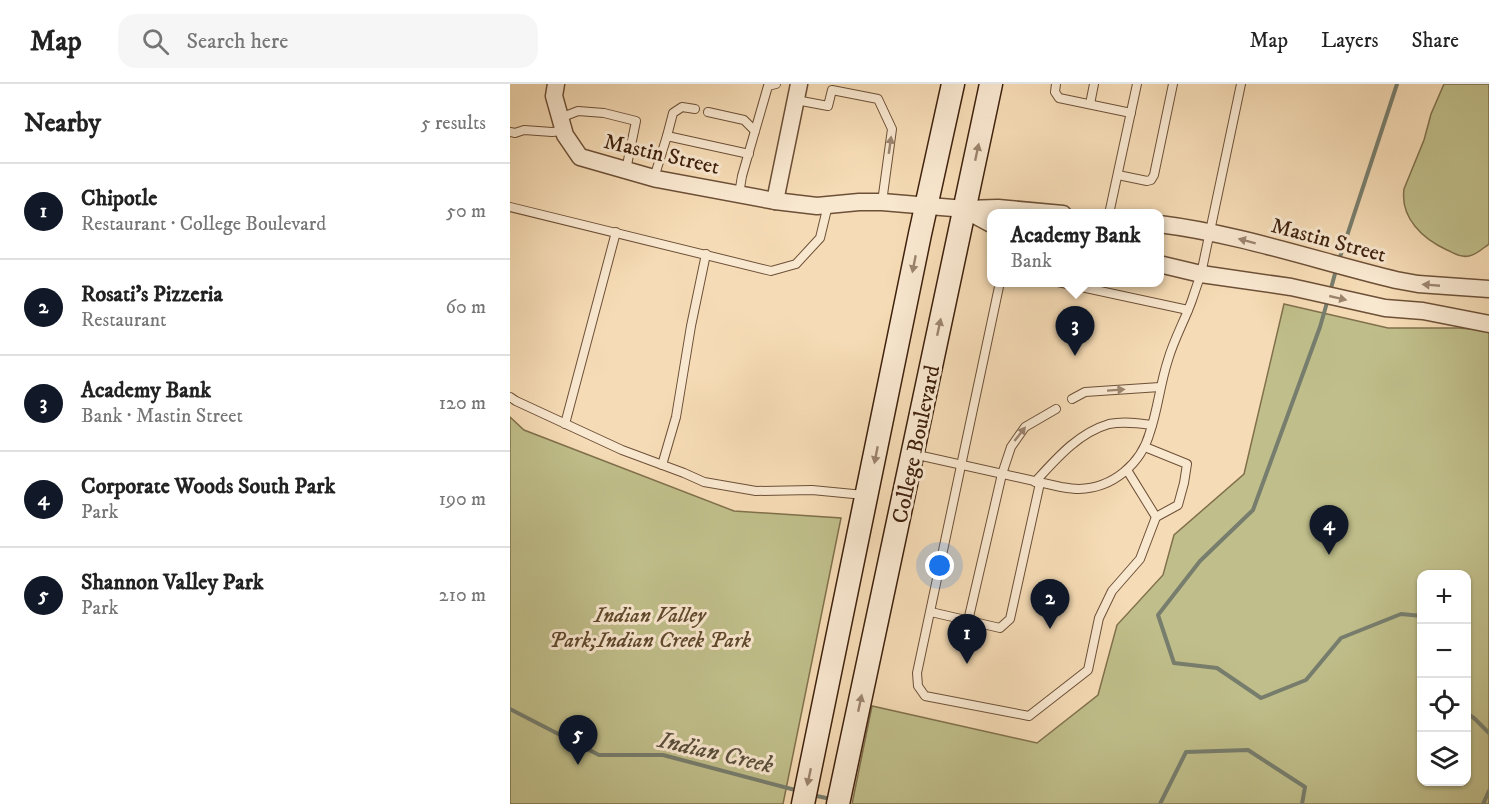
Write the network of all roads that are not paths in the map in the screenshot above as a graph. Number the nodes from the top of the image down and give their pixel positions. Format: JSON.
{"nodes":[{"id":1,"x":556,"y":84,"type":"edge"},
{"id":2,"x":776,"y":84,"type":"edge"},
{"id":3,"x":953,"y":84,"type":"edge"},
{"id":4,"x":991,"y":84,"type":"edge"},
{"id":5,"x":1056,"y":84,"type":"edge"},
{"id":6,"x":1094,"y":84,"type":"edge"},
{"id":7,"x":1137,"y":84,"type":"edge"},
{"id":8,"x":1173,"y":84,"type":"edge"},
{"id":9,"x":1241,"y":84,"type":"edge"},
{"id":10,"x":798,"y":92,"type":"edge"},
{"id":11,"x":1090,"y":104,"type":"junction"},
{"id":12,"x":695,"y":110,"type":"dead end"},
{"id":13,"x":708,"y":112,"type":"dead end"},
{"id":14,"x":1131,"y":113,"type":"junction"},
{"id":15,"x":562,"y":125,"type":"junction"},
{"id":16,"x":755,"y":131,"type":"junction"},
{"id":17,"x":510,"y":132,"type":"edge"},
{"id":18,"x":667,"y":136,"type":"junction"},
{"id":19,"x":749,"y":154,"type":"junction"},
{"id":20,"x":626,"y":170,"type":"junction"},
{"id":21,"x":1118,"y":175,"type":"junction"},
{"id":22,"x":654,"y":178,"type":"junction"},
{"id":23,"x":739,"y":194,"type":"junction"},
{"id":24,"x":775,"y":201,"type":"junction"},
{"id":25,"x":882,"y":202,"type":"junction"},
{"id":26,"x":828,"y":205,"type":"junction"},
{"id":27,"x":926,"y":206,"type":"junction"},
{"id":28,"x":510,"y":207,"type":"edge"},
{"id":29,"x":964,"y":209,"type":"junction"},
{"id":30,"x":1011,"y":209,"type":"edge"},
{"id":31,"x":1110,"y":209,"type":"edge"},
{"id":32,"x":987,"y":222,"type":"edge"},
{"id":33,"x":1164,"y":225,"type":"edge"},
{"id":34,"x":1209,"y":231,"type":"junction"},
{"id":35,"x":616,"y":232,"type":"junction"},
{"id":36,"x":706,"y":254,"type":"junction"},
{"id":37,"x":1164,"y":265,"type":"edge"},
{"id":38,"x":1201,"y":274,"type":"junction"},
{"id":39,"x":999,"y":287,"type":"edge"},
{"id":40,"x":1081,"y":287,"type":"edge"},
{"id":41,"x":1489,"y":289,"type":"edge"},
{"id":42,"x":1188,"y":310,"type":"junction"},
{"id":43,"x":1489,"y":324,"type":"edge"},
{"id":44,"x":1160,"y":387,"type":"junction"},
{"id":45,"x":510,"y":397,"type":"edge"},
{"id":46,"x":1072,"y":399,"type":"dead end"},
{"id":47,"x":1056,"y":409,"type":"dead end"},
{"id":48,"x":566,"y":424,"type":"junction"},
{"id":49,"x":1152,"y":425,"type":"junction"},
{"id":50,"x":1145,"y":447,"type":"junction"},
{"id":51,"x":912,"y":454,"type":"junction"},
{"id":52,"x":662,"y":465,"type":"junction"},
{"id":53,"x":962,"y":465,"type":"junction"},
{"id":54,"x":1127,"y":470,"type":"junction"},
{"id":55,"x":1002,"y":474,"type":"junction"},
{"id":56,"x":1037,"y":482,"type":"junction"},
{"id":57,"x":867,"y":495,"type":"junction"},
{"id":58,"x":1156,"y":517,"type":"junction"},
{"id":59,"x":931,"y":612,"type":"junction"},
{"id":60,"x":968,"y":621,"type":"junction"},
{"id":61,"x":803,"y":804,"type":"edge"},
{"id":62,"x":838,"y":804,"type":"edge"}],
"edges":[{"from":1,"to":15,"type":"street","name":"Mastin Street"},
{"from":2,"to":16,"type":"lane"},
{"from":3,"to":27,"type":"main road","name":"College Boulevard"},
{"from":29,"to":4,"type":"main road","name":"College Boulevard","one_way":true},
{"from":5,"to":11,"type":"lane"},
{"from":6,"to":11,"type":"lane"},
{"from":7,"to":14,"type":"lane"},
{"from":8,"to":21,"type":"lane"},
{"from":9,"to":34,"type":"lane"},
{"from":10,"to":24,"type":"street"},
{"from":25,"to":10,"type":"lane","one_way":true},
{"from":11,"to":14,"type":"lane"},
{"from":12,"to":18,"type":"lane"},
{"from":13,"to":16,"type":"lane"},
{"from":14,"to":21,"type":"lane"},
{"from":15,"to":17,"type":"lane"},
{"from":15,"to":20,"type":"street","name":"Mastin Street"},
{"from":15,"to":20,"type":"lane"},
{"from":16,"to":19,"type":"lane"},
{"from":18,"to":19,"type":"lane"},
{"from":18,"to":22,"type":"lane"},
{"from":19,"to":23,"type":"lane"},
{"from":20,"to":22,"type":"street","name":"Mastin Street"},
{"from":21,"to":31,"type":"lane"},
{"from":22,"to":23,"type":"street","name":"Mastin Street"},
{"from":23,"to":24,"type":"street","name":"Mastin Street"},
{"from":24,"to":26,"type":"street","name":"Mastin Street"},
{"from":25,"to":26,"type":"street","name":"Mastin Street"},
{"from":25,"to":27,"type":"street","name":"Mastin Street"},
{"from":26,"to":36,"type":"lane"},
{"from":27,"to":29,"type":"street","name":"Mastin Street"},
{"from":27,"to":57,"type":"main road","name":"College Boulevard","one_way":true},
{"from":28,"to":35,"type":"lane"},
{"from":29,"to":30,"type":"street","name":"Mastin Street"},
{"from":29,"to":32,"type":"street","name":"Mastin Street"},
{"from":51,"to":29,"type":"main road","name":"College Boulevard","one_way":true},
{"from":33,"to":34,"type":"street","name":"Mastin Street"},
{"from":34,"to":38,"type":"lane"},
{"from":41,"to":34,"type":"street","name":"Mastin Street","one_way":true},
{"from":35,"to":36,"type":"lane"},
{"from":35,"to":48,"type":"lane"},
{"from":36,"to":52,"type":"lane"},
{"from":37,"to":38,"type":"street"},
{"from":38,"to":42,"type":"lane"},
{"from":38,"to":43,"type":"street","one_way":true},
{"from":39,"to":53,"type":"lane"},
{"from":40,"to":42,"type":"lane"},
{"from":42,"to":44,"type":"lane"},
{"from":46,"to":44,"type":"lane","one_way":true},
{"from":44,"to":49,"type":"lane"},
{"from":45,"to":48,"type":"lane"},
{"from":55,"to":47,"type":"lane","one_way":true},
{"from":48,"to":52,"type":"lane"},
{"from":49,"to":50,"type":"lane"},
{"from":49,"to":56,"type":"lane"},
{"from":50,"to":54,"type":"lane"},
{"from":50,"to":58,"type":"lane"},
{"from":51,"to":53,"type":"lane"},
{"from":62,"to":51,"type":"main road","name":"College Boulevard","one_way":true},
{"from":52,"to":57,"type":"lane"},
{"from":53,"to":55,"type":"lane"},
{"from":53,"to":59,"type":"lane"},
{"from":54,"to":56,"type":"lane"},
{"from":54,"to":58,"type":"lane"},
{"from":55,"to":56,"type":"lane"},
{"from":55,"to":60,"type":"lane"},
{"from":56,"to":60,"type":"lane"},
{"from":57,"to":61,"type":"main road","name":"College Boulevard","one_way":true},
{"from":58,"to":59,"type":"lane"},
{"from":59,"to":60,"type":"lane"}]}
